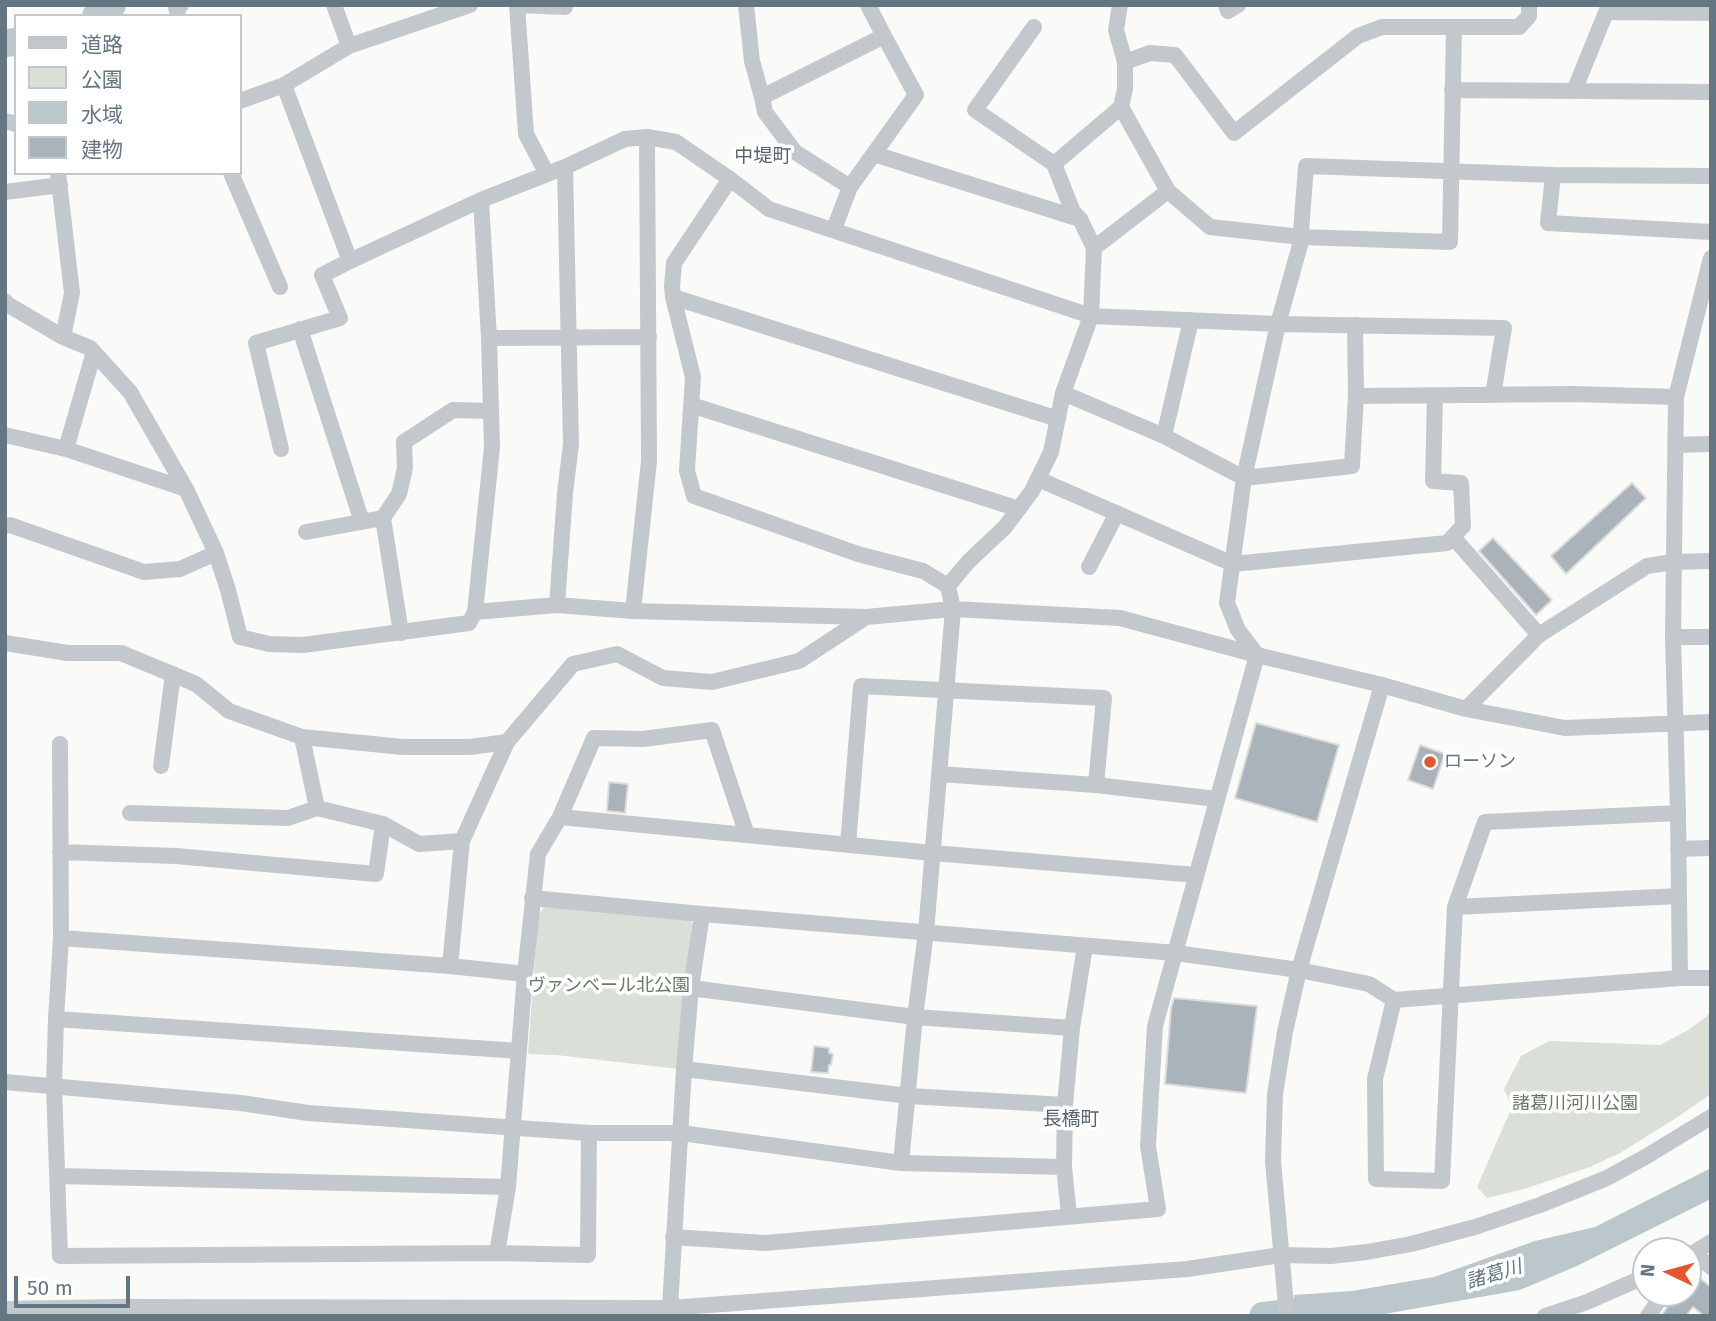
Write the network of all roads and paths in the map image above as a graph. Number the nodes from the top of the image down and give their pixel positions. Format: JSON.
{"nodes":[{"id":1,"x":334,"y":5,"type":"edge"},
{"id":2,"x":470,"y":5,"type":"edge"},
{"id":3,"x":518,"y":5,"type":"edge"},
{"id":4,"x":746,"y":5,"type":"edge"},
{"id":5,"x":868,"y":5,"type":"edge"},
{"id":6,"x":1120,"y":5,"type":"edge"},
{"id":7,"x":1226,"y":5,"type":"edge"},
{"id":8,"x":1238,"y":5,"type":"edge"},
{"id":9,"x":1529,"y":5,"type":"edge"},
{"id":10,"x":565,"y":7,"type":"dead end"},
{"id":11,"x":1608,"y":8,"type":"edge"},
{"id":12,"x":1711,"y":13,"type":"edge"},
{"id":13,"x":1034,"y":27,"type":"dead end"},
{"id":14,"x":1454,"y":27,"type":"junction"},
{"id":15,"x":884,"y":36,"type":"junction"},
{"id":16,"x":349,"y":46,"type":"junction"},
{"id":17,"x":1125,"y":62,"type":"junction"},
{"id":18,"x":284,"y":85,"type":"junction"},
{"id":19,"x":1452,"y":90,"type":"junction"},
{"id":20,"x":1574,"y":91,"type":"junction"},
{"id":21,"x":1711,"y":92,"type":"edge"},
{"id":22,"x":762,"y":97,"type":"junction"},
{"id":23,"x":242,"y":100,"type":"edge"},
{"id":24,"x":1121,"y":107,"type":"junction"},
{"id":25,"x":648,"y":136,"type":"junction"},
{"id":26,"x":874,"y":154,"type":"junction"},
{"id":27,"x":1054,"y":164,"type":"junction"},
{"id":28,"x":565,"y":167,"type":"junction"},
{"id":29,"x":1452,"y":171,"type":"junction"},
{"id":30,"x":547,"y":174,"type":"junction"},
{"id":31,"x":232,"y":175,"type":"edge"},
{"id":32,"x":1553,"y":175,"type":"junction"},
{"id":33,"x":1711,"y":176,"type":"edge"},
{"id":34,"x":59,"y":179,"type":"edge"},
{"id":35,"x":730,"y":179,"type":"junction"},
{"id":36,"x":850,"y":187,"type":"junction"},
{"id":37,"x":1168,"y":191,"type":"junction"},
{"id":38,"x":5,"y":192,"type":"edge"},
{"id":39,"x":481,"y":200,"type":"junction"},
{"id":40,"x":1080,"y":219,"type":"junction"},
{"id":41,"x":834,"y":229,"type":"junction"},
{"id":42,"x":1711,"y":232,"type":"edge"},
{"id":43,"x":1301,"y":237,"type":"junction"},
{"id":44,"x":1094,"y":248,"type":"junction"},
{"id":45,"x":1711,"y":258,"type":"edge"},
{"id":46,"x":350,"y":261,"type":"junction"},
{"id":47,"x":281,"y":287,"type":"dead end"},
{"id":48,"x":673,"y":297,"type":"junction"},
{"id":49,"x":5,"y":301,"type":"edge"},
{"id":50,"x":1091,"y":316,"type":"junction"},
{"id":51,"x":1191,"y":320,"type":"junction"},
{"id":52,"x":1278,"y":324,"type":"junction"},
{"id":53,"x":1355,"y":325,"type":"junction"},
{"id":54,"x":300,"y":329,"type":"junction"},
{"id":55,"x":649,"y":337,"type":"junction"},
{"id":56,"x":63,"y":338,"type":"junction"},
{"id":57,"x":489,"y":338,"type":"junction"},
{"id":58,"x":569,"y":338,"type":"junction"},
{"id":59,"x":94,"y":352,"type":"junction"},
{"id":60,"x":1063,"y":393,"type":"junction"},
{"id":61,"x":1493,"y":395,"type":"junction"},
{"id":62,"x":1435,"y":396,"type":"junction"},
{"id":63,"x":1356,"y":397,"type":"junction"},
{"id":64,"x":1676,"y":397,"type":"junction"},
{"id":65,"x":691,"y":405,"type":"junction"},
{"id":66,"x":492,"y":411,"type":"junction"},
{"id":67,"x":1058,"y":419,"type":"junction"},
{"id":68,"x":5,"y":435,"type":"edge"},
{"id":69,"x":1164,"y":436,"type":"junction"},
{"id":70,"x":1711,"y":444,"type":"edge"},
{"id":71,"x":1675,"y":445,"type":"junction"},
{"id":72,"x":65,"y":449,"type":"junction"},
{"id":73,"x":281,"y":449,"type":"dead end"},
{"id":74,"x":1244,"y":478,"type":"junction"},
{"id":75,"x":1038,"y":479,"type":"junction"},
{"id":76,"x":186,"y":489,"type":"junction"},
{"id":77,"x":1019,"y":509,"type":"junction"},
{"id":78,"x":1117,"y":513,"type":"junction"},
{"id":79,"x":383,"y":517,"type":"junction"},
{"id":80,"x":362,"y":522,"type":"junction"},
{"id":81,"x":5,"y":526,"type":"edge"},
{"id":82,"x":306,"y":531,"type":"dead end"},
{"id":83,"x":1453,"y":537,"type":"junction"},
{"id":84,"x":216,"y":553,"type":"junction"},
{"id":85,"x":1711,"y":561,"type":"edge"},
{"id":86,"x":1673,"y":562,"type":"junction"},
{"id":87,"x":1233,"y":564,"type":"junction"},
{"id":88,"x":1089,"y":567,"type":"dead end"},
{"id":89,"x":948,"y":586,"type":"junction"},
{"id":90,"x":556,"y":605,"type":"junction"},
{"id":91,"x":953,"y":609,"type":"junction"},
{"id":92,"x":633,"y":611,"type":"junction"},
{"id":93,"x":475,"y":612,"type":"junction"},
{"id":94,"x":866,"y":617,"type":"junction"},
{"id":95,"x":401,"y":633,"type":"junction"},
{"id":96,"x":1539,"y":635,"type":"junction"},
{"id":97,"x":1673,"y":637,"type":"junction"},
{"id":98,"x":1711,"y":637,"type":"edge"},
{"id":99,"x":5,"y":643,"type":"edge"},
{"id":100,"x":1257,"y":655,"type":"junction"},
{"id":101,"x":173,"y":674,"type":"junction"},
{"id":102,"x":1382,"y":685,"type":"junction"},
{"id":103,"x":947,"y":690,"type":"junction"},
{"id":104,"x":1466,"y":709,"type":"junction"},
{"id":105,"x":1711,"y":722,"type":"edge"},
{"id":106,"x":1676,"y":724,"type":"junction"},
{"id":107,"x":302,"y":737,"type":"junction"},
{"id":108,"x":507,"y":741,"type":"junction"},
{"id":109,"x":60,"y":744,"type":"dead end"},
{"id":110,"x":162,"y":766,"type":"dead end"},
{"id":111,"x":939,"y":774,"type":"junction"},
{"id":112,"x":1096,"y":785,"type":"junction"},
{"id":113,"x":1217,"y":799,"type":"junction"},
{"id":114,"x":317,"y":808,"type":"junction"},
{"id":115,"x":130,"y":813,"type":"dead end"},
{"id":116,"x":1678,"y":813,"type":"junction"},
{"id":117,"x":560,"y":817,"type":"junction"},
{"id":118,"x":383,"y":824,"type":"junction"},
{"id":119,"x":747,"y":835,"type":"junction"},
{"id":120,"x":462,"y":841,"type":"junction"},
{"id":121,"x":848,"y":845,"type":"junction"},
{"id":122,"x":1711,"y":848,"type":"edge"},
{"id":123,"x":1678,"y":849,"type":"junction"},
{"id":124,"x":60,"y":852,"type":"junction"},
{"id":125,"x":933,"y":853,"type":"junction"},
{"id":126,"x":1196,"y":875,"type":"junction"},
{"id":127,"x":1679,"y":895,"type":"junction"},
{"id":128,"x":533,"y":898,"type":"junction"},
{"id":129,"x":1455,"y":907,"type":"junction"},
{"id":130,"x":702,"y":914,"type":"junction"},
{"id":131,"x":926,"y":932,"type":"junction"},
{"id":132,"x":61,"y":938,"type":"junction"},
{"id":133,"x":1085,"y":946,"type":"junction"},
{"id":134,"x":1176,"y":953,"type":"junction"},
{"id":135,"x":450,"y":966,"type":"junction"},
{"id":136,"x":1299,"y":970,"type":"junction"},
{"id":137,"x":525,"y":974,"type":"junction"},
{"id":138,"x":1680,"y":978,"type":"junction"},
{"id":139,"x":1711,"y":978,"type":"edge"},
{"id":140,"x":691,"y":988,"type":"junction"},
{"id":141,"x":1452,"y":996,"type":"junction"},
{"id":142,"x":1394,"y":1000,"type":"junction"},
{"id":143,"x":915,"y":1017,"type":"junction"},
{"id":144,"x":55,"y":1019,"type":"junction"},
{"id":145,"x":1072,"y":1028,"type":"junction"},
{"id":146,"x":519,"y":1051,"type":"junction"},
{"id":147,"x":684,"y":1069,"type":"junction"},
{"id":148,"x":5,"y":1082,"type":"edge"},
{"id":149,"x":54,"y":1086,"type":"junction"},
{"id":150,"x":908,"y":1096,"type":"junction"},
{"id":151,"x":1065,"y":1105,"type":"junction"},
{"id":152,"x":1711,"y":1117,"type":"edge"},
{"id":153,"x":512,"y":1127,"type":"junction"},
{"id":154,"x":589,"y":1133,"type":"junction"},
{"id":155,"x":681,"y":1133,"type":"junction"},
{"id":156,"x":901,"y":1163,"type":"junction"},
{"id":157,"x":1064,"y":1167,"type":"junction"},
{"id":158,"x":58,"y":1176,"type":"junction"},
{"id":159,"x":508,"y":1187,"type":"junction"},
{"id":160,"x":1069,"y":1216,"type":"junction"},
{"id":161,"x":673,"y":1237,"type":"junction"},
{"id":162,"x":497,"y":1253,"type":"junction"},
{"id":163,"x":1281,"y":1261,"type":"junction"},
{"id":164,"x":1632,"y":1282,"type":"edge"},
{"id":165,"x":670,"y":1308,"type":"junction"},
{"id":166,"x":5,"y":1309,"type":"edge"},
{"id":167,"x":1287,"y":1316,"type":"edge"},
{"id":168,"x":1545,"y":1316,"type":"edge"}],
"edges":[{"from":1,"to":16,"type":"street"},
{"from":2,"to":16,"type":"street"},
{"from":3,"to":10,"type":"street"},
{"from":3,"to":30,"type":"street"},
{"from":4,"to":22,"type":"street"},
{"from":5,"to":15,"type":"street"},
{"from":6,"to":17,"type":"street"},
{"from":7,"to":8,"type":"street"},
{"from":9,"to":14,"type":"street"},
{"from":11,"to":12,"type":"street"},
{"from":11,"to":20,"type":"street"},
{"from":13,"to":27,"type":"street"},
{"from":14,"to":17,"type":"street"},
{"from":14,"to":19,"type":"street"},
{"from":15,"to":22,"type":"street"},
{"from":15,"to":26,"type":"street"},
{"from":16,"to":18,"type":"street"},
{"from":17,"to":24,"type":"street"},
{"from":18,"to":23,"type":"street"},
{"from":18,"to":46,"type":"street"},
{"from":19,"to":20,"type":"street"},
{"from":19,"to":29,"type":"street"},
{"from":20,"to":21,"type":"street"},
{"from":22,"to":36,"type":"street"},
{"from":24,"to":27,"type":"street"},
{"from":24,"to":37,"type":"street"},
{"from":25,"to":28,"type":"street"},
{"from":25,"to":35,"type":"street"},
{"from":25,"to":55,"type":"street"},
{"from":26,"to":36,"type":"street"},
{"from":26,"to":40,"type":"street"},
{"from":27,"to":40,"type":"street"},
{"from":28,"to":30,"type":"street"},
{"from":28,"to":58,"type":"street"},
{"from":29,"to":32,"type":"street"},
{"from":29,"to":43,"type":"street"},
{"from":29,"to":43,"type":"street"},
{"from":30,"to":39,"type":"street"},
{"from":31,"to":47,"type":"street"},
{"from":32,"to":33,"type":"street"},
{"from":32,"to":42,"type":"street"},
{"from":34,"to":38,"type":"street"},
{"from":34,"to":56,"type":"street"},
{"from":35,"to":41,"type":"street"},
{"from":35,"to":48,"type":"street"},
{"from":36,"to":41,"type":"street"},
{"from":37,"to":43,"type":"street"},
{"from":37,"to":44,"type":"street"},
{"from":39,"to":46,"type":"street"},
{"from":39,"to":57,"type":"street"},
{"from":40,"to":44,"type":"street"},
{"from":41,"to":50,"type":"street"},
{"from":43,"to":52,"type":"street"},
{"from":44,"to":50,"type":"street"},
{"from":45,"to":64,"type":"street"},
{"from":46,"to":54,"type":"street"},
{"from":48,"to":65,"type":"street"},
{"from":48,"to":67,"type":"street"},
{"from":49,"to":56,"type":"street"},
{"from":50,"to":51,"type":"street"},
{"from":50,"to":60,"type":"street"},
{"from":51,"to":52,"type":"street"},
{"from":51,"to":69,"type":"street"},
{"from":52,"to":53,"type":"street"},
{"from":52,"to":74,"type":"street"},
{"from":53,"to":61,"type":"street"},
{"from":53,"to":63,"type":"street"},
{"from":54,"to":73,"type":"street"},
{"from":54,"to":80,"type":"street"},
{"from":55,"to":58,"type":"street"},
{"from":55,"to":92,"type":"street"},
{"from":56,"to":59,"type":"street"},
{"from":57,"to":58,"type":"street"},
{"from":57,"to":66,"type":"street"},
{"from":58,"to":90,"type":"street"},
{"from":59,"to":72,"type":"street"},
{"from":59,"to":76,"type":"street"},
{"from":60,"to":67,"type":"street"},
{"from":60,"to":69,"type":"street"},
{"from":61,"to":62,"type":"street"},
{"from":61,"to":64,"type":"street"},
{"from":62,"to":63,"type":"street"},
{"from":62,"to":83,"type":"street"},
{"from":63,"to":74,"type":"street"},
{"from":64,"to":71,"type":"street"},
{"from":65,"to":77,"type":"street"},
{"from":65,"to":89,"type":"street"},
{"from":66,"to":79,"type":"street"},
{"from":66,"to":93,"type":"street"},
{"from":67,"to":75,"type":"street"},
{"from":68,"to":72,"type":"street"},
{"from":69,"to":74,"type":"street"},
{"from":70,"to":71,"type":"street"},
{"from":71,"to":86,"type":"street"},
{"from":72,"to":76,"type":"street"},
{"from":74,"to":87,"type":"street"},
{"from":75,"to":77,"type":"street"},
{"from":75,"to":78,"type":"street"},
{"from":76,"to":84,"type":"street"},
{"from":77,"to":89,"type":"street"},
{"from":78,"to":87,"type":"street"},
{"from":78,"to":88,"type":"street"},
{"from":79,"to":80,"type":"street"},
{"from":79,"to":95,"type":"street"},
{"from":80,"to":82,"type":"street"},
{"from":81,"to":84,"type":"street"},
{"from":83,"to":87,"type":"street"},
{"from":83,"to":96,"type":"street"},
{"from":84,"to":95,"type":"street"},
{"from":85,"to":86,"type":"street"},
{"from":86,"to":96,"type":"street"},
{"from":86,"to":97,"type":"street"},
{"from":87,"to":100,"type":"street"},
{"from":89,"to":91,"type":"street"},
{"from":90,"to":92,"type":"street"},
{"from":90,"to":93,"type":"street"},
{"from":91,"to":94,"type":"street"},
{"from":91,"to":100,"type":"street"},
{"from":91,"to":103,"type":"street"},
{"from":92,"to":94,"type":"street"},
{"from":93,"to":95,"type":"street"},
{"from":94,"to":108,"type":"street"},
{"from":96,"to":104,"type":"street"},
{"from":97,"to":98,"type":"street"},
{"from":97,"to":106,"type":"street"},
{"from":99,"to":101,"type":"street"},
{"from":100,"to":102,"type":"street"},
{"from":100,"to":113,"type":"street"},
{"from":101,"to":107,"type":"street"},
{"from":101,"to":110,"type":"street"},
{"from":102,"to":104,"type":"street"},
{"from":102,"to":136,"type":"street"},
{"from":103,"to":111,"type":"street"},
{"from":103,"to":112,"type":"street"},
{"from":103,"to":121,"type":"street"},
{"from":104,"to":106,"type":"street"},
{"from":105,"to":106,"type":"street"},
{"from":106,"to":116,"type":"street"},
{"from":107,"to":108,"type":"street"},
{"from":107,"to":114,"type":"street"},
{"from":108,"to":120,"type":"street"},
{"from":109,"to":124,"type":"street"},
{"from":111,"to":112,"type":"street"},
{"from":111,"to":125,"type":"street"},
{"from":112,"to":113,"type":"street"},
{"from":113,"to":126,"type":"street"},
{"from":114,"to":115,"type":"street"},
{"from":114,"to":118,"type":"street"},
{"from":116,"to":123,"type":"street"},
{"from":116,"to":129,"type":"street"},
{"from":117,"to":119,"type":"street"},
{"from":117,"to":119,"type":"street"},
{"from":117,"to":128,"type":"street"},
{"from":118,"to":120,"type":"street"},
{"from":118,"to":124,"type":"street"},
{"from":119,"to":121,"type":"street"},
{"from":120,"to":135,"type":"street"},
{"from":121,"to":125,"type":"street"},
{"from":122,"to":123,"type":"street"},
{"from":123,"to":127,"type":"street"},
{"from":124,"to":132,"type":"street"},
{"from":125,"to":126,"type":"street"},
{"from":125,"to":131,"type":"street"},
{"from":126,"to":134,"type":"street"},
{"from":127,"to":129,"type":"street"},
{"from":127,"to":138,"type":"street"},
{"from":128,"to":130,"type":"street"},
{"from":128,"to":137,"type":"street"},
{"from":129,"to":141,"type":"street"},
{"from":130,"to":131,"type":"street"},
{"from":130,"to":140,"type":"street"},
{"from":131,"to":133,"type":"street"},
{"from":131,"to":143,"type":"street"},
{"from":132,"to":135,"type":"street"},
{"from":132,"to":144,"type":"street"},
{"from":133,"to":134,"type":"street"},
{"from":133,"to":145,"type":"street"},
{"from":134,"to":136,"type":"street"},
{"from":134,"to":160,"type":"street"},
{"from":135,"to":137,"type":"street"},
{"from":136,"to":142,"type":"street"},
{"from":136,"to":163,"type":"street"},
{"from":137,"to":146,"type":"street"},
{"from":138,"to":139,"type":"street"},
{"from":138,"to":141,"type":"street"},
{"from":140,"to":143,"type":"street"},
{"from":140,"to":147,"type":"street"},
{"from":141,"to":142,"type":"street"},
{"from":141,"to":142,"type":"street"},
{"from":143,"to":145,"type":"street"},
{"from":143,"to":150,"type":"street"},
{"from":144,"to":146,"type":"street"},
{"from":144,"to":149,"type":"street"},
{"from":145,"to":151,"type":"street"},
{"from":146,"to":153,"type":"street"},
{"from":147,"to":150,"type":"street"},
{"from":147,"to":155,"type":"street"},
{"from":148,"to":149,"type":"street"},
{"from":149,"to":153,"type":"street"},
{"from":149,"to":158,"type":"street"},
{"from":150,"to":151,"type":"street"},
{"from":150,"to":156,"type":"street"},
{"from":151,"to":157,"type":"street"},
{"from":152,"to":163,"type":"street"},
{"from":153,"to":154,"type":"street"},
{"from":153,"to":159,"type":"street"},
{"from":154,"to":155,"type":"street"},
{"from":154,"to":162,"type":"street"},
{"from":155,"to":156,"type":"street"},
{"from":155,"to":161,"type":"street"},
{"from":156,"to":157,"type":"street"},
{"from":157,"to":160,"type":"street"},
{"from":158,"to":159,"type":"street"},
{"from":158,"to":162,"type":"street"},
{"from":159,"to":162,"type":"street"},
{"from":160,"to":161,"type":"street"},
{"from":161,"to":165,"type":"street"},
{"from":163,"to":165,"type":"street"},
{"from":163,"to":167,"type":"street"},
{"from":164,"to":168,"type":"street"},
{"from":165,"to":166,"type":"street"}]}
